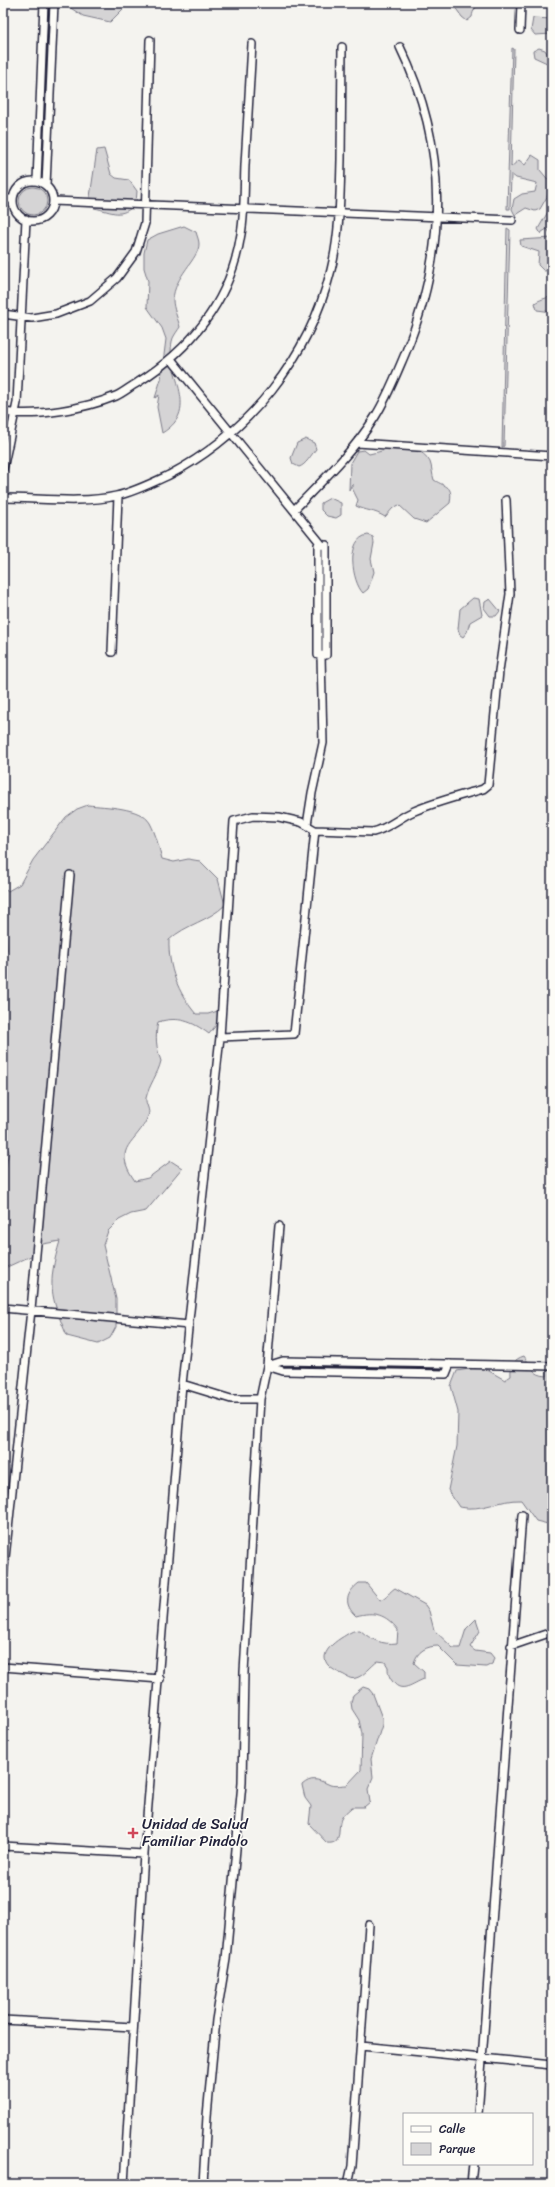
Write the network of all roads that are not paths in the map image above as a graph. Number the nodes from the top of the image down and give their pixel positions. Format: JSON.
{"nodes":[{"id":1,"x":44,"y":3,"type":"edge"},
{"id":2,"x":54,"y":3,"type":"edge"},
{"id":3,"x":521,"y":3,"type":"edge"},
{"id":4,"x":520,"y":30,"type":"dead end"},
{"id":5,"x":150,"y":40,"type":"dead end"},
{"id":6,"x":252,"y":44,"type":"dead end"},
{"id":7,"x":342,"y":47,"type":"dead end"},
{"id":8,"x":400,"y":47,"type":"dead end"},
{"id":9,"x":37,"y":181,"type":"junction"},
{"id":10,"x":46,"y":185,"type":"junction"},
{"id":11,"x":3,"y":199,"type":"edge"},
{"id":12,"x":13,"y":199,"type":"junction"},
{"id":13,"x":53,"y":201,"type":"junction"},
{"id":14,"x":146,"y":205,"type":"junction"},
{"id":15,"x":243,"y":209,"type":"junction"},
{"id":16,"x":340,"y":213,"type":"junction"},
{"id":17,"x":437,"y":217,"type":"junction"},
{"id":18,"x":26,"y":220,"type":"junction"},
{"id":19,"x":512,"y":220,"type":"dead end"},
{"id":20,"x":3,"y":314,"type":"edge"},
{"id":21,"x":21,"y":318,"type":"junction"},
{"id":22,"x":171,"y":359,"type":"junction"},
{"id":23,"x":3,"y":412,"type":"edge"},
{"id":24,"x":15,"y":414,"type":"junction"},
{"id":25,"x":232,"y":434,"type":"junction"},
{"id":26,"x":357,"y":443,"type":"junction"},
{"id":27,"x":552,"y":456,"type":"edge"},
{"id":28,"x":3,"y":469,"type":"edge"},
{"id":29,"x":118,"y":496,"type":"junction"},
{"id":30,"x":3,"y":498,"type":"edge"},
{"id":31,"x":506,"y":500,"type":"dead end"},
{"id":32,"x":294,"y":510,"type":"junction"},
{"id":33,"x":112,"y":652,"type":"dead end"},
{"id":34,"x":307,"y":825,"type":"junction"},
{"id":35,"x":315,"y":830,"type":"junction"},
{"id":36,"x":70,"y":875,"type":"dead end"},
{"id":37,"x":220,"y":1037,"type":"junction"},
{"id":38,"x":279,"y":1226,"type":"dead end"},
{"id":39,"x":3,"y":1308,"type":"edge"},
{"id":40,"x":31,"y":1310,"type":"junction"},
{"id":41,"x":189,"y":1325,"type":"junction"},
{"id":42,"x":450,"y":1364,"type":"junction"},
{"id":43,"x":267,"y":1366,"type":"junction"},
{"id":44,"x":552,"y":1366,"type":"edge"},
{"id":45,"x":182,"y":1384,"type":"junction"},
{"id":46,"x":260,"y":1399,"type":"junction"},
{"id":47,"x":3,"y":1492,"type":"edge"},
{"id":48,"x":12,"y":1493,"type":"junction"},
{"id":49,"x":522,"y":1515,"type":"dead end"},
{"id":50,"x":3,"y":1576,"type":"edge"},
{"id":51,"x":552,"y":1632,"type":"edge"},
{"id":52,"x":511,"y":1646,"type":"junction"},
{"id":53,"x":3,"y":1667,"type":"edge"},
{"id":54,"x":160,"y":1679,"type":"junction"},
{"id":55,"x":3,"y":1846,"type":"edge"},
{"id":56,"x":144,"y":1854,"type":"junction"},
{"id":57,"x":369,"y":1925,"type":"dead end"},
{"id":58,"x":3,"y":2020,"type":"edge"},
{"id":59,"x":133,"y":2027,"type":"junction"},
{"id":60,"x":361,"y":2046,"type":"junction"},
{"id":61,"x":483,"y":2058,"type":"junction"},
{"id":62,"x":552,"y":2065,"type":"edge"},
{"id":63,"x":478,"y":2113,"type":"edge"},
{"id":64,"x":473,"y":2165,"type":"edge"},
{"id":65,"x":124,"y":2184,"type":"edge"},
{"id":66,"x":203,"y":2184,"type":"edge"},
{"id":67,"x":348,"y":2184,"type":"edge"},
{"id":68,"x":472,"y":2184,"type":"edge"}],
"edges":[{"from":1,"to":9,"type":"street"},
{"from":2,"to":10,"type":"street"},
{"from":3,"to":4,"type":"street"},
{"from":5,"to":14,"type":"street"},
{"from":6,"to":15,"type":"street"},
{"from":7,"to":16,"type":"street"},
{"from":8,"to":17,"type":"street"},
{"from":9,"to":10,"type":"street"},
{"from":9,"to":12,"type":"street"},
{"from":10,"to":13,"type":"street"},
{"from":11,"to":12,"type":"street"},
{"from":12,"to":18,"type":"street"},
{"from":13,"to":14,"type":"street"},
{"from":13,"to":18,"type":"street"},
{"from":14,"to":15,"type":"street"},
{"from":14,"to":21,"type":"street"},
{"from":15,"to":16,"type":"street"},
{"from":15,"to":22,"type":"street"},
{"from":16,"to":17,"type":"street"},
{"from":16,"to":25,"type":"street"},
{"from":17,"to":19,"type":"street"},
{"from":17,"to":26,"type":"street"},
{"from":18,"to":21,"type":"street"},
{"from":20,"to":21,"type":"street"},
{"from":21,"to":24,"type":"street"},
{"from":22,"to":24,"type":"street"},
{"from":22,"to":25,"type":"street"},
{"from":23,"to":24,"type":"street"},
{"from":24,"to":28,"type":"street"},
{"from":25,"to":29,"type":"street"},
{"from":25,"to":32,"type":"street"},
{"from":26,"to":27,"type":"street"},
{"from":26,"to":32,"type":"street"},
{"from":29,"to":30,"type":"street"},
{"from":29,"to":33,"type":"street"},
{"from":31,"to":35,"type":"street"},
{"from":32,"to":34,"type":"street"},
{"from":34,"to":35,"type":"street"},
{"from":34,"to":37,"type":"street"},
{"from":35,"to":37,"type":"street"},
{"from":36,"to":40,"type":"street"},
{"from":37,"to":41,"type":"street"},
{"from":38,"to":43,"type":"street"},
{"from":39,"to":40,"type":"street"},
{"from":40,"to":41,"type":"street"},
{"from":40,"to":48,"type":"street"},
{"from":41,"to":45,"type":"street"},
{"from":42,"to":43,"type":"street"},
{"from":42,"to":43,"type":"street"},
{"from":42,"to":44,"type":"street"},
{"from":43,"to":46,"type":"street"},
{"from":45,"to":46,"type":"street"},
{"from":45,"to":54,"type":"street"},
{"from":46,"to":66,"type":"street"},
{"from":47,"to":48,"type":"street"},
{"from":48,"to":50,"type":"street"},
{"from":49,"to":52,"type":"street"},
{"from":51,"to":52,"type":"street"},
{"from":52,"to":61,"type":"street"},
{"from":53,"to":54,"type":"street"},
{"from":54,"to":56,"type":"street"},
{"from":55,"to":56,"type":"street"},
{"from":56,"to":59,"type":"street"},
{"from":57,"to":60,"type":"street"},
{"from":58,"to":59,"type":"street"},
{"from":59,"to":65,"type":"street"},
{"from":60,"to":61,"type":"street"},
{"from":60,"to":67,"type":"street"},
{"from":61,"to":62,"type":"street"},
{"from":61,"to":63,"type":"street"},
{"from":64,"to":68,"type":"street"}]}
